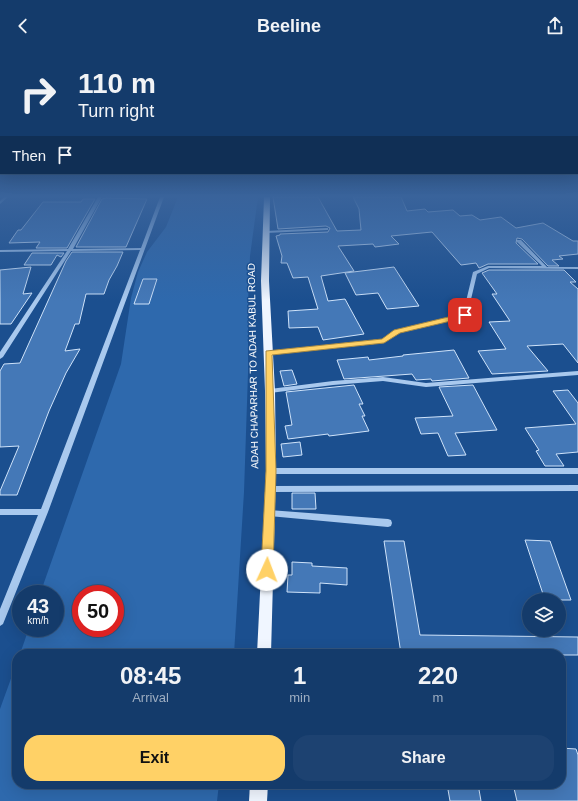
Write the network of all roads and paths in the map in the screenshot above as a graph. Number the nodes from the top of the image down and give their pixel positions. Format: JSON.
{"nodes":[{"id":1,"x":80,"y":232,"type":"edge"},
{"id":2,"x":149,"y":232,"type":"edge"},
{"id":3,"x":266,"y":232,"type":"edge"},
{"id":4,"x":519,"y":241,"type":"dead end"},
{"id":5,"x":142,"y":249,"type":"junction"},
{"id":6,"x":70,"y":250,"type":"junction"},
{"id":7,"x":0,"y":251,"type":"edge"},
{"id":8,"x":546,"y":268,"type":"junction"},
{"id":9,"x":578,"y":268,"type":"edge"},
{"id":10,"x":268,"y":353,"type":"junction"},
{"id":11,"x":0,"y":357,"type":"edge"},
{"id":12,"x":578,"y":373,"type":"edge"},
{"id":13,"x":270,"y":391,"type":"junction"},
{"id":14,"x":271,"y":471,"type":"junction"},
{"id":15,"x":578,"y":471,"type":"edge"},
{"id":16,"x":578,"y":488,"type":"edge"},
{"id":17,"x":270,"y":489,"type":"junction"},
{"id":18,"x":0,"y":512,"type":"edge"},
{"id":19,"x":44,"y":512,"type":"junction"},
{"id":20,"x":270,"y":513,"type":"junction"},
{"id":21,"x":388,"y":523,"type":"dead end"},
{"id":22,"x":0,"y":621,"type":"edge"},
{"id":23,"x":264,"y":649,"type":"edge"},
{"id":24,"x":258,"y":789,"type":"edge"},
{"id":25,"x":258,"y":801,"type":"edge"}],
"edges":[{"from":1,"to":6,"type":"street"},
{"from":2,"to":5,"type":"street"},
{"from":3,"to":10,"type":"main road","name":"ADAH CHAPARHAR TO ADAH KABUL ROAD"},
{"from":4,"to":8,"type":"street"},
{"from":5,"to":6,"type":"street"},
{"from":5,"to":19,"type":"street"},
{"from":6,"to":7,"type":"street"},
{"from":6,"to":11,"type":"street"},
{"from":8,"to":9,"type":"street"},
{"from":8,"to":10,"type":"street"},
{"from":10,"to":13,"type":"main road","name":"ADAH CHAPARHAR TO ADAH KABUL ROAD"},
{"from":12,"to":13,"type":"street"},
{"from":13,"to":14,"type":"main road","name":"ADAH CHAPARHAR TO ADAH KABUL ROAD"},
{"from":14,"to":15,"type":"street"},
{"from":14,"to":17,"type":"main road","name":"ADAH CHAPARHAR TO ADAH KABUL ROAD"},
{"from":16,"to":17,"type":"street"},
{"from":17,"to":20,"type":"main road","name":"ADAH CHAPARHAR TO ADAH KABUL ROAD"},
{"from":18,"to":19,"type":"street"},
{"from":19,"to":22,"type":"street"},
{"from":20,"to":21,"type":"street"},
{"from":20,"to":23,"type":"main road","name":"ADAH CHAPARHAR TO ADAH KABUL ROAD"},
{"from":24,"to":25,"type":"main road"}]}
